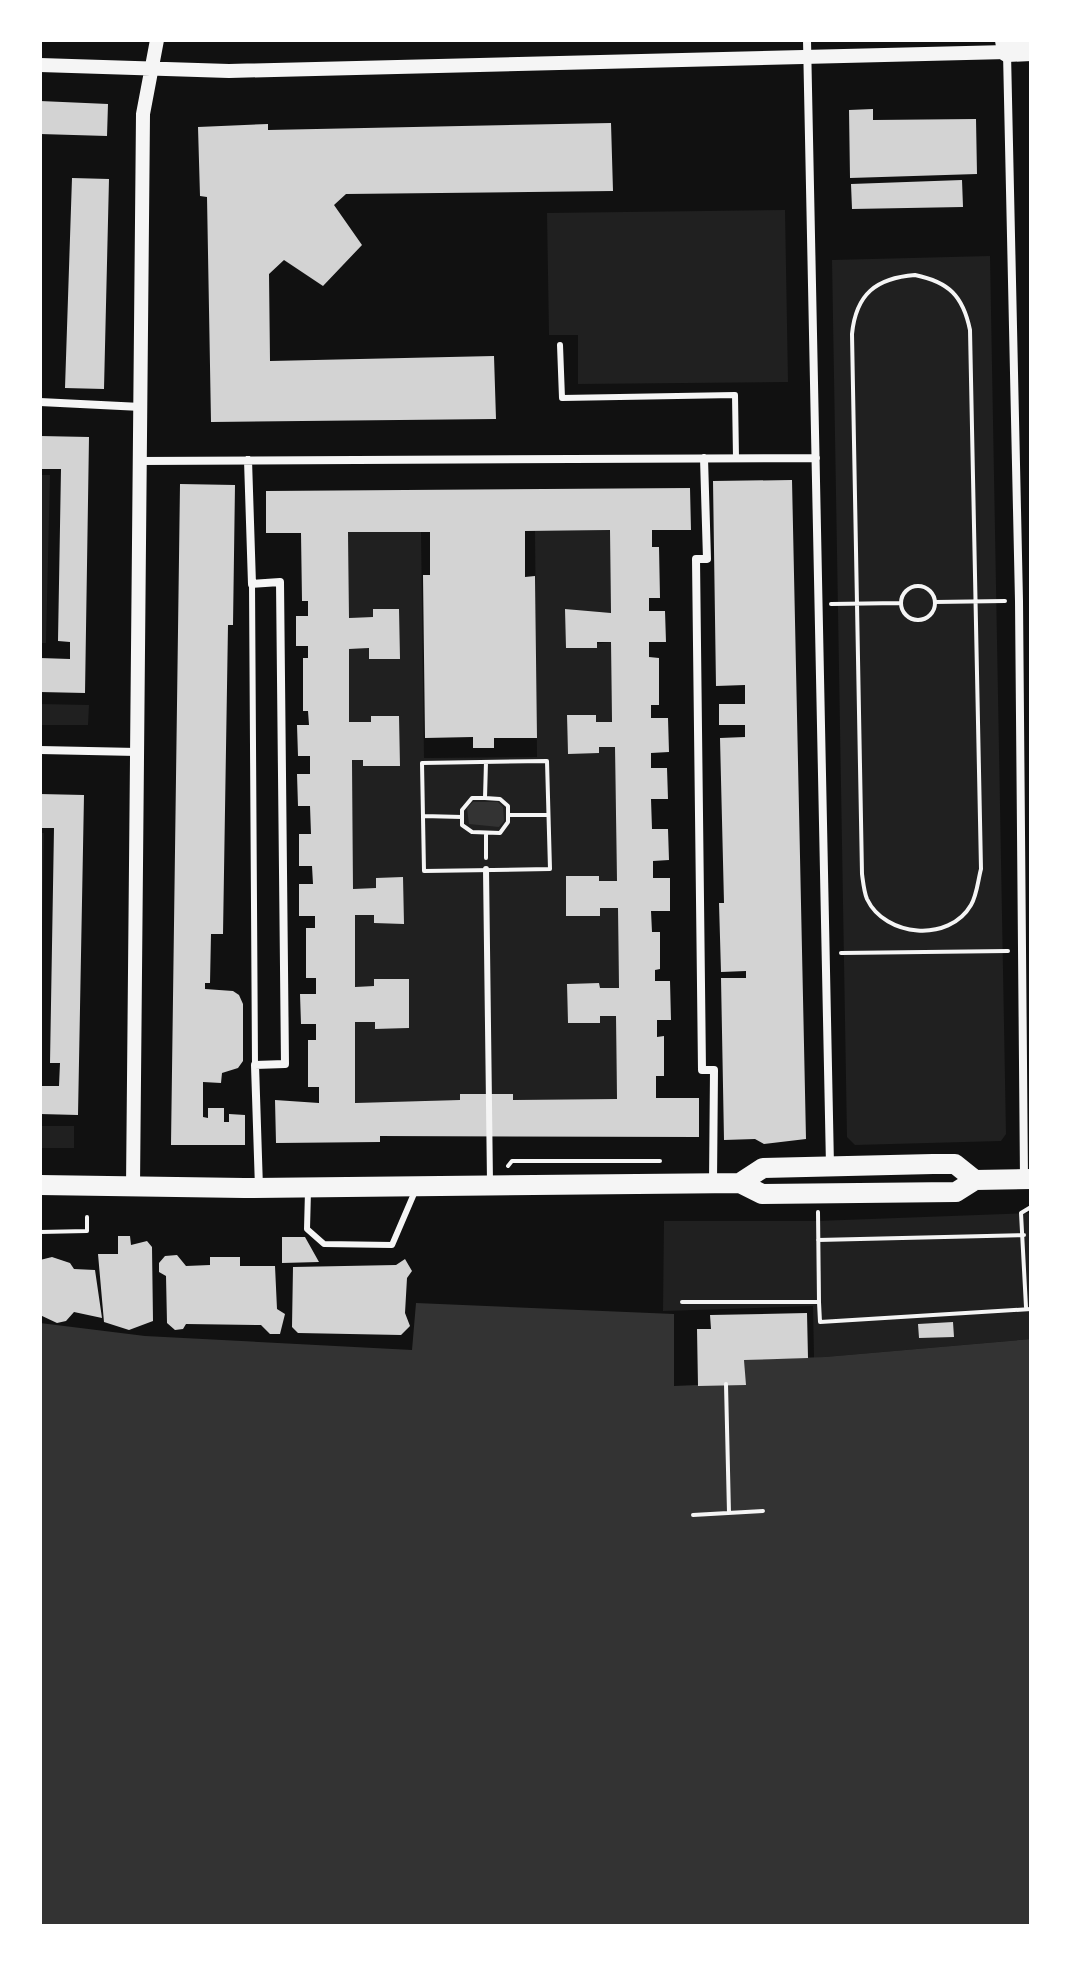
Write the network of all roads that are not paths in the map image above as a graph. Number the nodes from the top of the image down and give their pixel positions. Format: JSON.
{"nodes":[{"id":1,"x":157,"y":40,"type":"edge"},
{"id":2,"x":807,"y":40,"type":"edge"},
{"id":3,"x":1006,"y":46,"type":"edge"},
{"id":4,"x":1031,"y":51,"type":"edge"},
{"id":5,"x":807,"y":56,"type":"junction"},
{"id":6,"x":40,"y":65,"type":"edge"},
{"id":7,"x":149,"y":70,"type":"junction"},
{"id":8,"x":560,"y":345,"type":"dead end"},
{"id":9,"x":40,"y":402,"type":"edge"},
{"id":10,"x":141,"y":407,"type":"junction"},
{"id":11,"x":704,"y":458,"type":"junction"},
{"id":12,"x":736,"y":458,"type":"junction"},
{"id":13,"x":816,"y":458,"type":"junction"},
{"id":14,"x":248,"y":460,"type":"junction"},
{"id":15,"x":139,"y":461,"type":"junction"},
{"id":16,"x":252,"y":584,"type":"junction"},
{"id":17,"x":40,"y":750,"type":"edge"},
{"id":18,"x":137,"y":752,"type":"junction"},
{"id":19,"x":253,"y":806,"type":"junction"},
{"id":20,"x":265,"y":806,"type":"dead end"},
{"id":21,"x":486,"y":869,"type":"road end"},
{"id":22,"x":255,"y":1065,"type":"junction"},
{"id":23,"x":830,"y":1166,"type":"junction"},
{"id":24,"x":1028,"y":1179,"type":"edge"},
{"id":25,"x":975,"y":1180,"type":"junction"},
{"id":26,"x":740,"y":1183,"type":"junction"},
{"id":27,"x":713,"y":1184,"type":"junction"},
{"id":28,"x":40,"y":1185,"type":"edge"},
{"id":29,"x":490,"y":1185,"type":"junction"},
{"id":30,"x":418,"y":1186,"type":"junction"},
{"id":31,"x":133,"y":1187,"type":"junction"},
{"id":32,"x":308,"y":1187,"type":"junction"},
{"id":33,"x":259,"y":1188,"type":"junction"}],
"edges":[{"from":1,"to":7,"type":"street"},
{"from":2,"to":5,"type":"street"},
{"from":3,"to":4,"type":"main road"},
{"from":3,"to":5,"type":"street"},
{"from":3,"to":24,"type":"street"},
{"from":5,"to":7,"type":"street"},
{"from":5,"to":13,"type":"street"},
{"from":6,"to":7,"type":"street"},
{"from":7,"to":10,"type":"street"},
{"from":8,"to":12,"type":"lane"},
{"from":9,"to":10,"type":"street"},
{"from":10,"to":15,"type":"street"},
{"from":11,"to":12,"type":"street"},
{"from":11,"to":14,"type":"street"},
{"from":11,"to":27,"type":"street"},
{"from":12,"to":13,"type":"street"},
{"from":13,"to":23,"type":"street"},
{"from":14,"to":15,"type":"street"},
{"from":14,"to":16,"type":"street"},
{"from":15,"to":18,"type":"street"},
{"from":16,"to":19,"type":"lane"},
{"from":16,"to":22,"type":"street"},
{"from":17,"to":18,"type":"street"},
{"from":18,"to":31,"type":"street"},
{"from":19,"to":20,"type":"lane"},
{"from":19,"to":22,"type":"lane"},
{"from":21,"to":29,"type":"lane"},
{"from":22,"to":33,"type":"street"},
{"from":23,"to":25,"type":"main road"},
{"from":23,"to":26,"type":"main road"},
{"from":24,"to":25,"type":"main road"},
{"from":25,"to":26,"type":"main road"},
{"from":26,"to":27,"type":"main road"},
{"from":27,"to":29,"type":"main road"},
{"from":28,"to":31,"type":"main road"},
{"from":29,"to":30,"type":"main road"},
{"from":30,"to":32,"type":"main road"},
{"from":30,"to":32,"type":"lane"},
{"from":31,"to":33,"type":"main road"},
{"from":32,"to":33,"type":"main road"}]}
